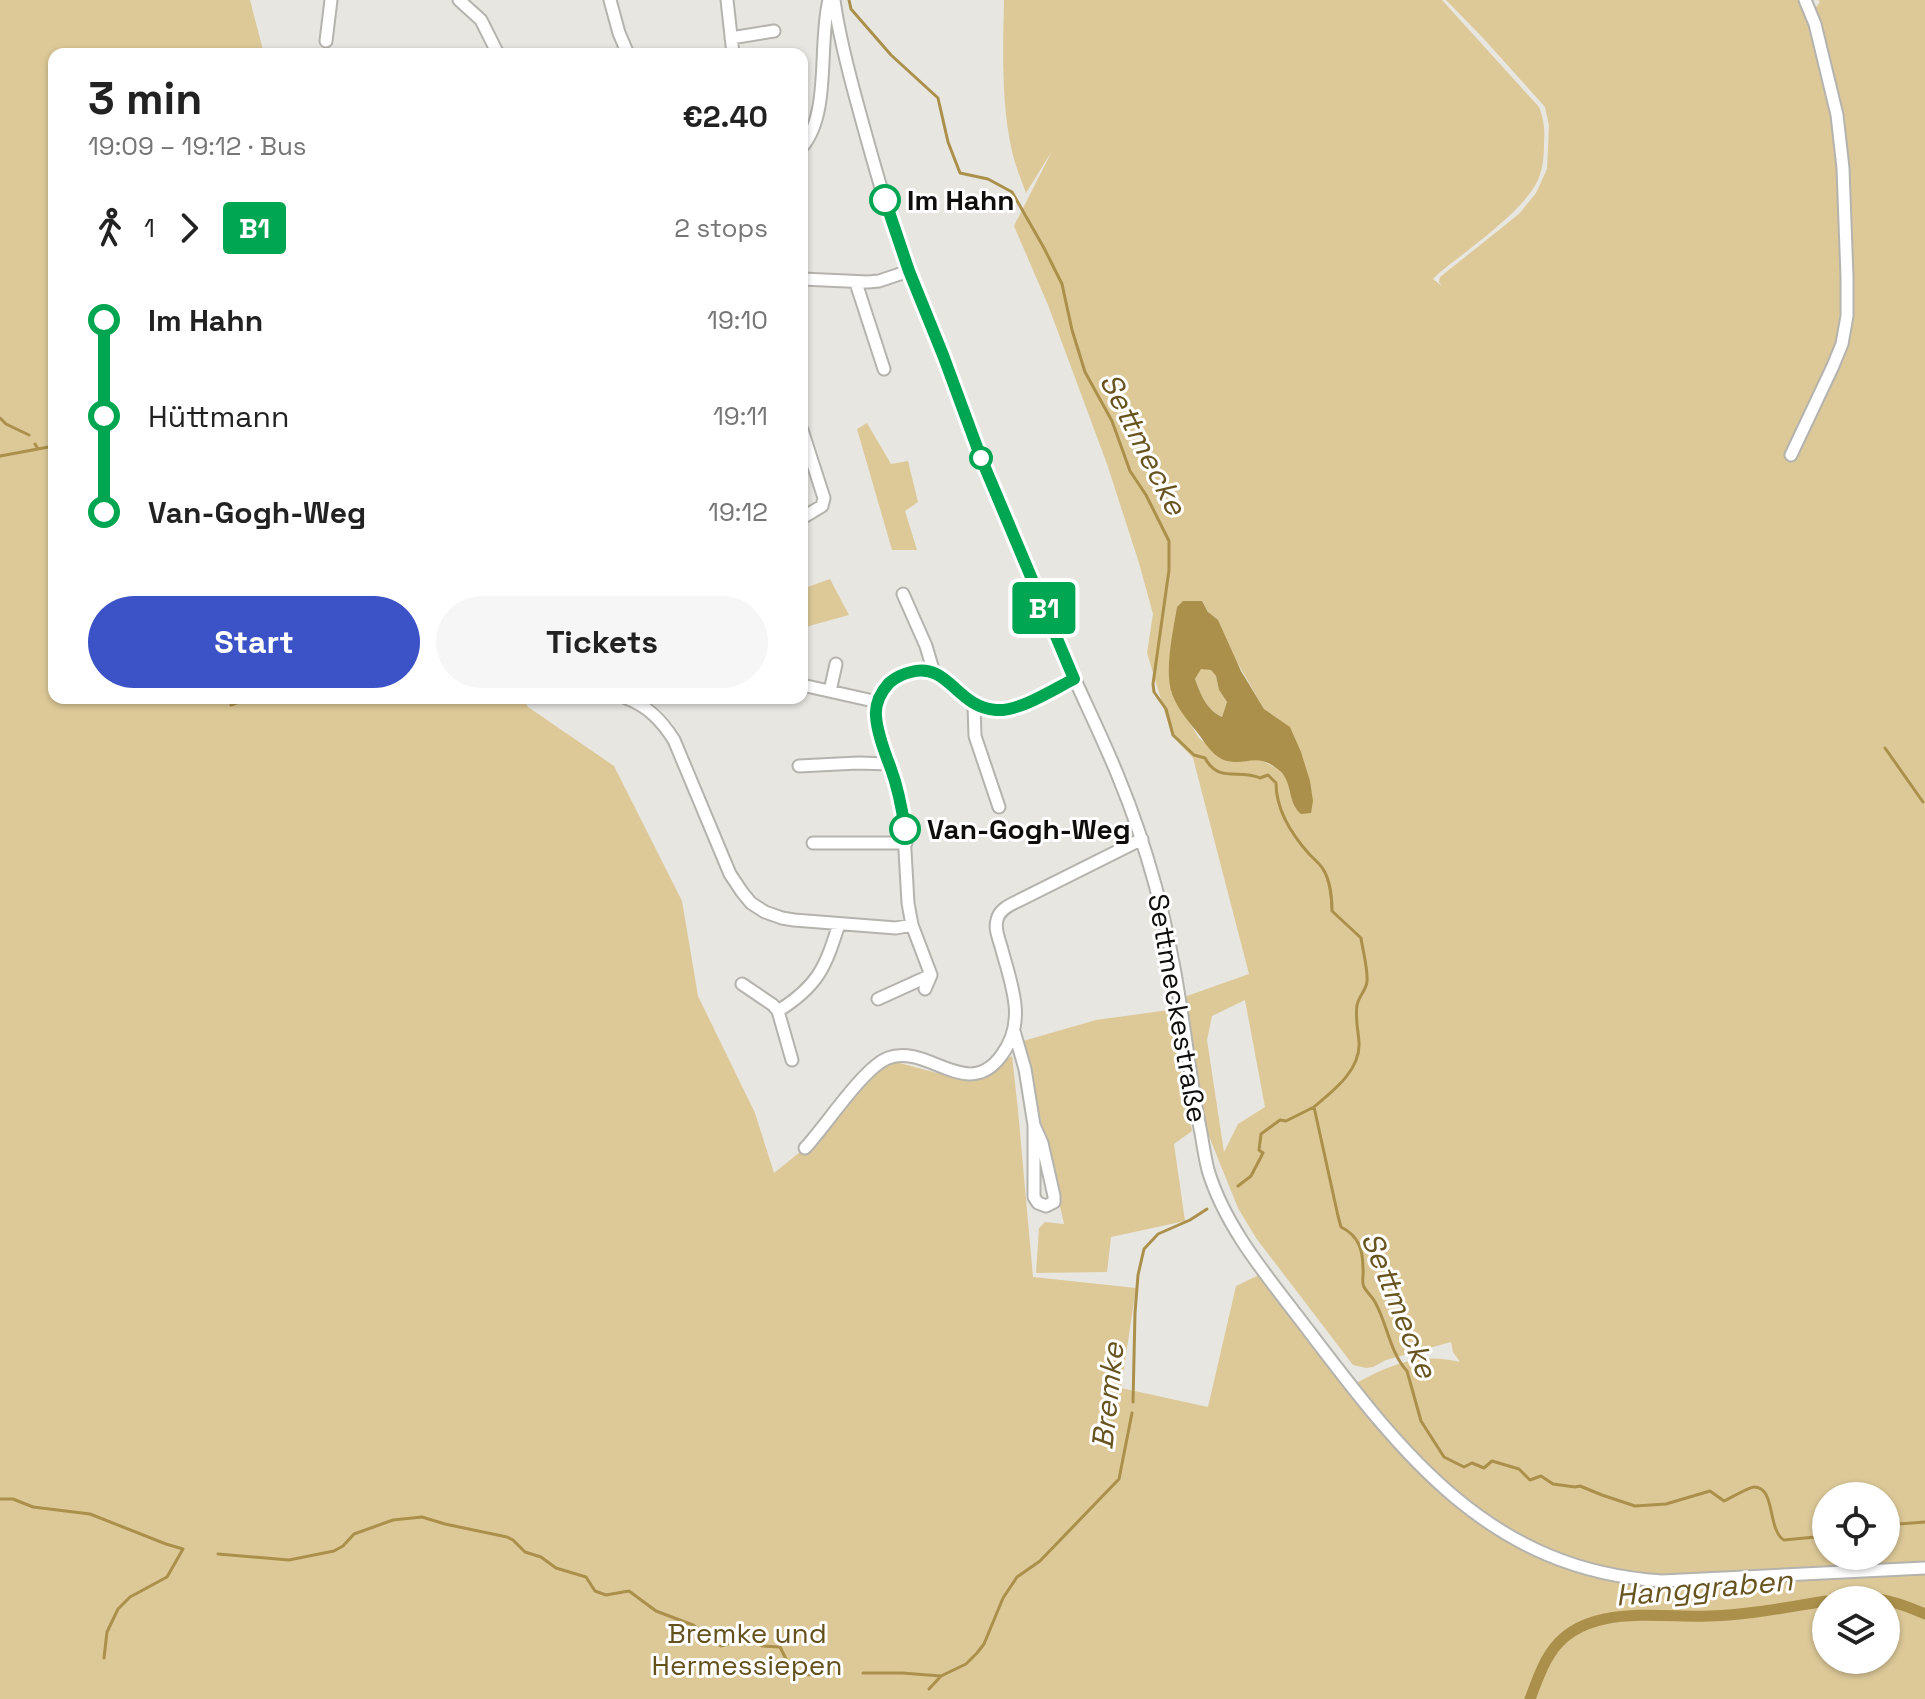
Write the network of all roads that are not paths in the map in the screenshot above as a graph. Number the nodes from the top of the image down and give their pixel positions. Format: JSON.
{"nodes":[{"id":1,"x":331,"y":0,"type":"edge"},
{"id":2,"x":459,"y":0,"type":"edge"},
{"id":3,"x":610,"y":0,"type":"edge"},
{"id":4,"x":727,"y":0,"type":"edge"},
{"id":5,"x":831,"y":0,"type":"edge"},
{"id":6,"x":1805,"y":0,"type":"edge"},
{"id":7,"x":774,"y":31,"type":"dead end"},
{"id":8,"x":731,"y":38,"type":"junction"},
{"id":9,"x":326,"y":41,"type":"dead end"},
{"id":10,"x":495,"y":48,"type":"edge"},
{"id":11,"x":625,"y":48,"type":"edge"},
{"id":12,"x":732,"y":48,"type":"edge"},
{"id":13,"x":808,"y":139,"type":"edge"},
{"id":14,"x":909,"y":271,"type":"junction"},
{"id":15,"x":808,"y":279,"type":"edge"},
{"id":16,"x":856,"y":283,"type":"junction"},
{"id":17,"x":884,"y":369,"type":"dead end"},
{"id":18,"x":808,"y":449,"type":"edge"},
{"id":19,"x":1791,"y":455,"type":"dead end"},
{"id":20,"x":808,"y":514,"type":"edge"},
{"id":21,"x":903,"y":594,"type":"dead end"},
{"id":22,"x":836,"y":664,"type":"dead end"},
{"id":23,"x":934,"y":673,"type":"junction"},
{"id":24,"x":1074,"y":679,"type":"junction"},
{"id":25,"x":808,"y":686,"type":"edge"},
{"id":26,"x":830,"y":691,"type":"junction"},
{"id":27,"x":878,"y":702,"type":"junction"},
{"id":28,"x":640,"y":704,"type":"edge"},
{"id":29,"x":974,"y":705,"type":"junction"},
{"id":30,"x":889,"y":764,"type":"junction"},
{"id":31,"x":799,"y":766,"type":"dead end"},
{"id":32,"x":999,"y":807,"type":"dead end"},
{"id":33,"x":1142,"y":839,"type":"junction"},
{"id":34,"x":813,"y":843,"type":"dead end"},
{"id":35,"x":906,"y":843,"type":"junction"},
{"id":36,"x":839,"y":924,"type":"junction"},
{"id":37,"x":912,"y":925,"type":"junction"},
{"id":38,"x":931,"y":975,"type":"junction"},
{"id":39,"x":742,"y":984,"type":"dead end"},
{"id":40,"x":925,"y":989,"type":"dead end"},
{"id":41,"x":878,"y":999,"type":"dead end"},
{"id":42,"x":778,"y":1011,"type":"junction"},
{"id":43,"x":1014,"y":1030,"type":"junction"},
{"id":44,"x":792,"y":1060,"type":"dead end"},
{"id":45,"x":1034,"y":1125,"type":"junction"},
{"id":46,"x":805,"y":1148,"type":"dead end"},
{"id":47,"x":1925,"y":1568,"type":"edge"}],
"edges":[{"from":1,"to":9,"type":"street"},
{"from":2,"to":10,"type":"street"},
{"from":3,"to":11,"type":"street"},
{"from":4,"to":8,"type":"street"},
{"from":5,"to":13,"type":"street"},
{"from":5,"to":14,"type":"street","name":"Settmeckestraße"},
{"from":6,"to":19,"type":"street"},
{"from":7,"to":8,"type":"street"},
{"from":8,"to":12,"type":"street"},
{"from":14,"to":16,"type":"street"},
{"from":14,"to":24,"type":"street","name":"Settmeckestraße"},
{"from":15,"to":16,"type":"street"},
{"from":16,"to":17,"type":"street"},
{"from":18,"to":20,"type":"street"},
{"from":21,"to":23,"type":"street"},
{"from":22,"to":26,"type":"street"},
{"from":23,"to":27,"type":"street"},
{"from":23,"to":29,"type":"street"},
{"from":24,"to":29,"type":"street"},
{"from":24,"to":33,"type":"street","name":"Settmeckestraße"},
{"from":25,"to":26,"type":"street"},
{"from":26,"to":27,"type":"street"},
{"from":27,"to":30,"type":"street"},
{"from":28,"to":36,"type":"street"},
{"from":29,"to":32,"type":"street"},
{"from":30,"to":31,"type":"street"},
{"from":30,"to":35,"type":"street"},
{"from":33,"to":43,"type":"street"},
{"from":33,"to":47,"type":"street","name":"Settmeckestraße"},
{"from":34,"to":35,"type":"street"},
{"from":35,"to":37,"type":"street"},
{"from":36,"to":37,"type":"street"},
{"from":36,"to":42,"type":"street"},
{"from":37,"to":38,"type":"street"},
{"from":38,"to":40,"type":"street"},
{"from":38,"to":41,"type":"street"},
{"from":39,"to":42,"type":"street"},
{"from":42,"to":44,"type":"street"},
{"from":43,"to":45,"type":"street"},
{"from":43,"to":46,"type":"street"},
{"from":45,"to":45,"type":"street"}]}
